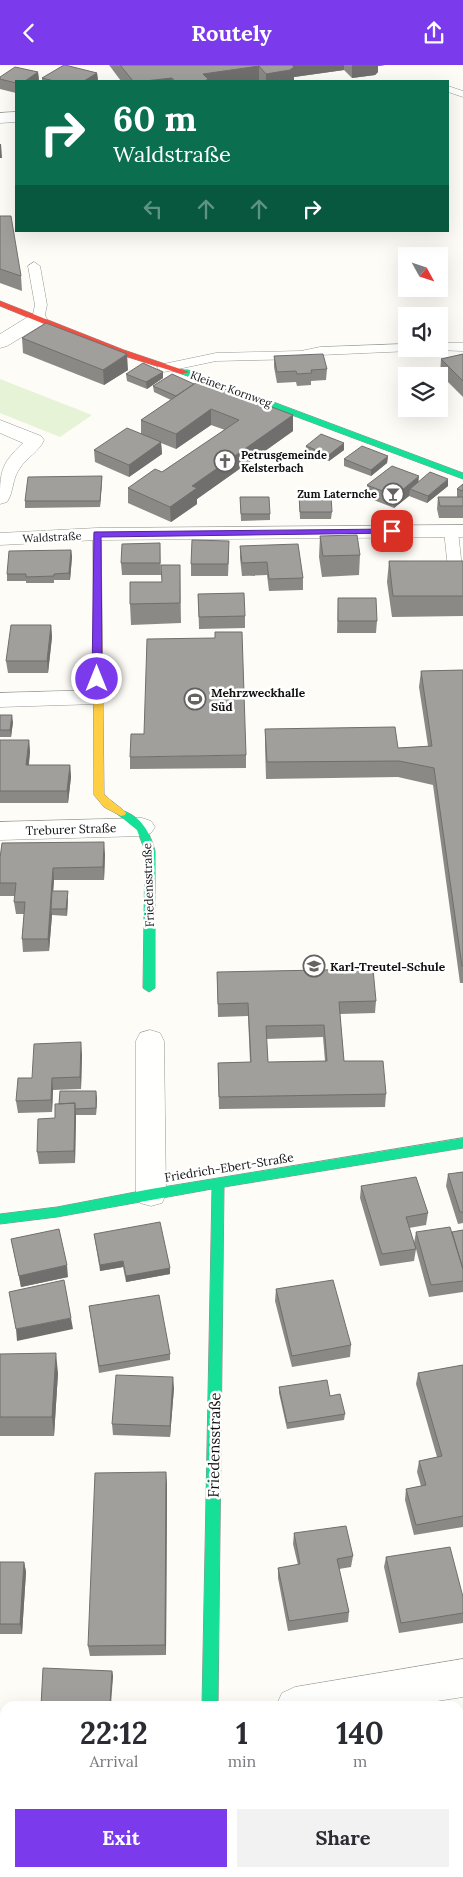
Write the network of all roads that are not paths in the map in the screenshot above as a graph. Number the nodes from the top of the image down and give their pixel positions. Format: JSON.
{"nodes":[{"id":1,"x":449,"y":89,"type":"edge"},
{"id":2,"x":463,"y":94,"type":"edge"},
{"id":3,"x":15,"y":117,"type":"edge"},
{"id":4,"x":0,"y":118,"type":"edge"},
{"id":5,"x":34,"y":266,"type":"dead end"},
{"id":6,"x":0,"y":303,"type":"edge"},
{"id":7,"x":38,"y":319,"type":"junction"},
{"id":8,"x":0,"y":342,"type":"edge"},
{"id":9,"x":448,"y":347,"type":"edge"},
{"id":10,"x":463,"y":347,"type":"edge"},
{"id":11,"x":398,"y":349,"type":"edge"},
{"id":12,"x":320,"y":351,"type":"joint"},
{"id":13,"x":164,"y":368,"type":"junction"},
{"id":14,"x":0,"y":426,"type":"edge"},
{"id":15,"x":463,"y":476,"type":"edge"},
{"id":16,"x":0,"y":498,"type":"edge"},
{"id":17,"x":457,"y":531,"type":"edge"},
{"id":18,"x":97,"y":534,"type":"junction"},
{"id":19,"x":0,"y":539,"type":"edge"},
{"id":20,"x":455,"y":568,"type":"edge"},
{"id":21,"x":97,"y":697,"type":"junction"},
{"id":22,"x":0,"y":700,"type":"edge"},
{"id":23,"x":142,"y":827,"type":"junction"},
{"id":24,"x":0,"y":831,"type":"edge"},
{"id":25,"x":149,"y":988,"type":"dead end"},
{"id":26,"x":150,"y":1041,"type":"dead end"},
{"id":27,"x":463,"y":1143,"type":"edge"},
{"id":28,"x":218,"y":1183,"type":"junction"},
{"id":29,"x":151,"y":1194,"type":"junction"},
{"id":30,"x":0,"y":1219,"type":"edge"},
{"id":31,"x":463,"y":1678,"type":"edge"},
{"id":32,"x":210,"y":1701,"type":"edge"},
{"id":33,"x":325,"y":1701,"type":"edge"}],
"edges":[{"from":1,"to":2,"type":"lane"},
{"from":3,"to":4,"type":"street"},
{"from":5,"to":7,"type":"lane"},
{"from":6,"to":7,"type":"street","name":"Kleiner Kornweg"},
{"from":7,"to":8,"type":"street"},
{"from":7,"to":13,"type":"street","name":"Kleiner Kornweg"},
{"from":9,"to":10,"type":"lane"},
{"from":11,"to":12,"type":"lane"},
{"from":12,"to":13,"type":"lane"},
{"from":13,"to":15,"type":"street","name":"Kleiner Kornweg"},
{"from":14,"to":16,"type":"street"},
{"from":17,"to":18,"type":"street","name":"Waldstraße"},
{"from":17,"to":20,"type":"lane"},
{"from":18,"to":19,"type":"street","name":"Waldstraße"},
{"from":18,"to":21,"type":"street","name":"Friedensstraße"},
{"from":21,"to":22,"type":"street"},
{"from":21,"to":23,"type":"street","name":"Friedensstraße"},
{"from":23,"to":24,"type":"street","name":"Treburer Straße"},
{"from":23,"to":25,"type":"street","name":"Friedensstraße"},
{"from":26,"to":29,"type":"street"},
{"from":27,"to":28,"type":"street","name":"Friedrich-Ebert-Straße"},
{"from":28,"to":29,"type":"street","name":"Friedrich-Ebert-Straße"},
{"from":28,"to":32,"type":"street","name":"Friedensstraße"},
{"from":29,"to":30,"type":"street","name":"Friedrich-Ebert-Straße"},
{"from":31,"to":33,"type":"street"}]}
